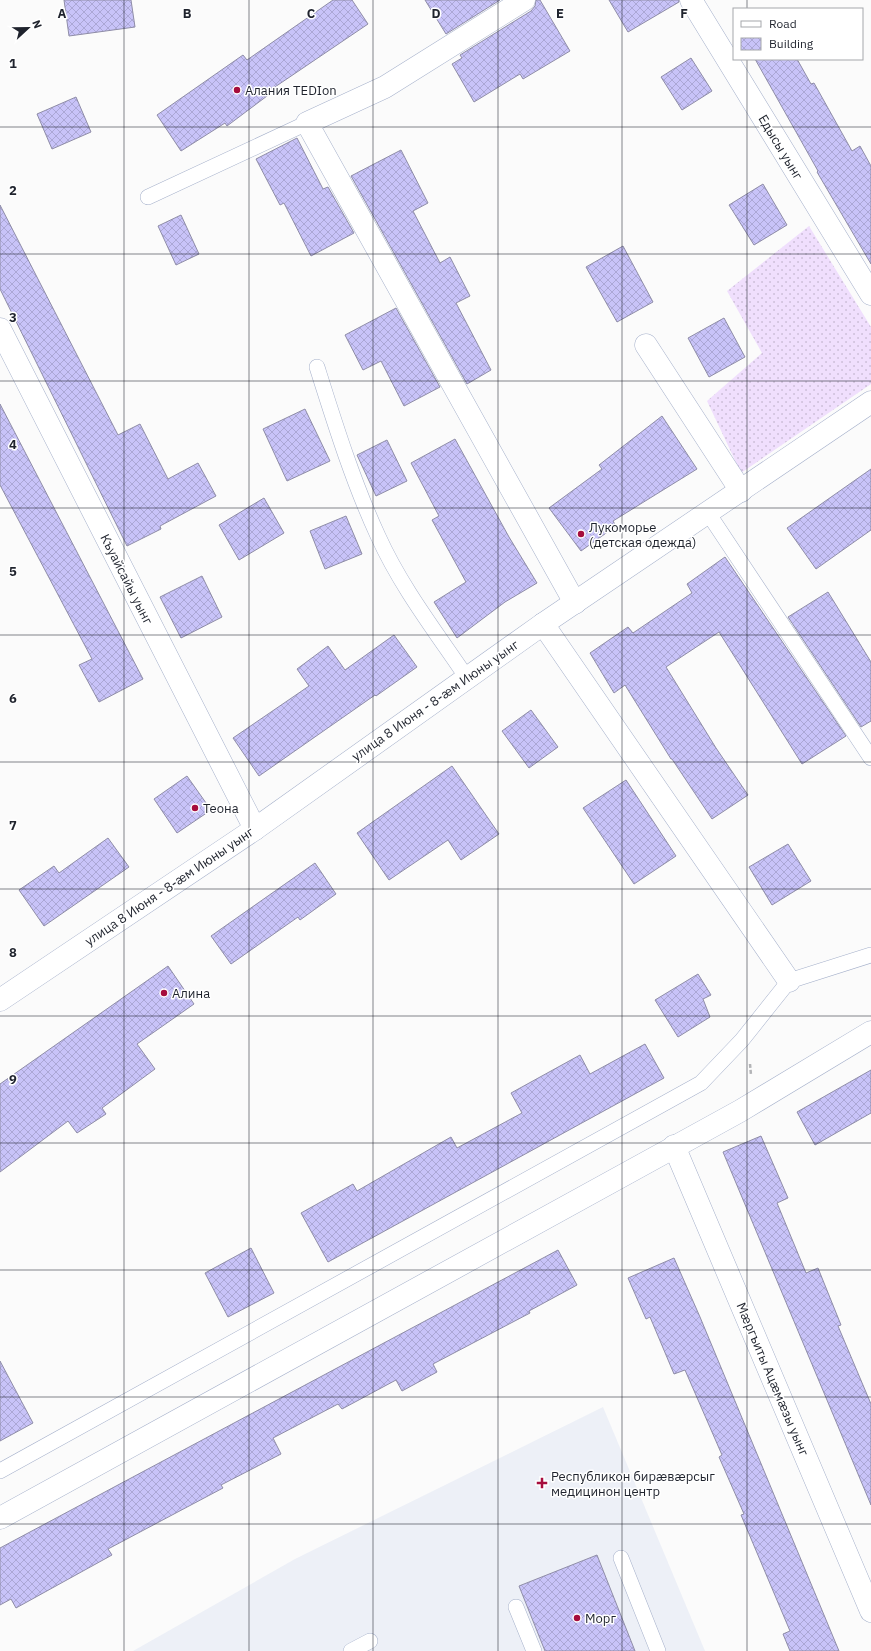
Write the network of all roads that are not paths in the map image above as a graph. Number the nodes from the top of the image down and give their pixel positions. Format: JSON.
{"nodes":[{"id":1,"x":524,"y":0,"type":"edge"},
{"id":2,"x":691,"y":0,"type":"edge"},
{"id":3,"x":307,"y":123,"type":"junction"},
{"id":4,"x":148,"y":197,"type":"dead end"},
{"id":5,"x":871,"y":294,"type":"edge"},
{"id":6,"x":0,"y":329,"type":"edge"},
{"id":7,"x":646,"y":345,"type":"dead end"},
{"id":8,"x":317,"y":367,"type":"dead end"},
{"id":9,"x":871,"y":402,"type":"edge"},
{"id":10,"x":740,"y":491,"type":"junction"},
{"id":11,"x":708,"y":513,"type":"junction"},
{"id":12,"x":575,"y":603,"type":"junction"},
{"id":13,"x":542,"y":624,"type":"junction"},
{"id":14,"x":466,"y":678,"type":"junction"},
{"id":15,"x":871,"y":758,"type":"edge"},
{"id":16,"x":255,"y":829,"type":"junction"},
{"id":17,"x":871,"y":955,"type":"edge"},
{"id":18,"x":789,"y":981,"type":"junction"},
{"id":19,"x":0,"y":1000,"type":"edge"},
{"id":20,"x":871,"y":1032,"type":"edge"},
{"id":21,"x":674,"y":1146,"type":"junction"},
{"id":22,"x":0,"y":1471,"type":"edge"},
{"id":23,"x":0,"y":1518,"type":"edge"},
{"id":24,"x":621,"y":1558,"type":"dead end"},
{"id":25,"x":516,"y":1607,"type":"dead end"},
{"id":26,"x":871,"y":1611,"type":"edge"},
{"id":27,"x":370,"y":1641,"type":"dead end"},
{"id":28,"x":351,"y":1651,"type":"edge"},
{"id":29,"x":534,"y":1651,"type":"edge"},
{"id":30,"x":658,"y":1651,"type":"edge"}],
"edges":[{"from":1,"to":3,"type":"main road"},
{"from":2,"to":5,"type":"main road","name":"Едысы уынг"},
{"from":3,"to":4,"type":"lane"},
{"from":3,"to":12,"type":"main road"},
{"from":6,"to":16,"type":"main road","name":"Къуайсайы уынг"},
{"from":7,"to":10,"type":"main road"},
{"from":8,"to":14,"type":"lane"},
{"from":9,"to":10,"type":"main road","name":"улица 8 Июня - 8-ӕм Июны уынг"},
{"from":10,"to":11,"type":"main road","name":"улица 8 Июня - 8-ӕм Июны уынг"},
{"from":11,"to":12,"type":"main road","name":"улица 8 Июня - 8-ӕм Июны уынг"},
{"from":11,"to":15,"type":"lane"},
{"from":12,"to":13,"type":"main road","name":"улица 8 Июня - 8-ӕм Июны уынг"},
{"from":13,"to":14,"type":"main road","name":"улица 8 Июня - 8-ӕм Июны уынг"},
{"from":13,"to":18,"type":"main road"},
{"from":14,"to":16,"type":"main road","name":"улица 8 Июня - 8-ӕм Июны уынг"},
{"from":16,"to":19,"type":"main road","name":"улица 8 Июня - 8-ӕм Июны уынг"},
{"from":17,"to":18,"type":"lane"},
{"from":18,"to":22,"type":"lane"},
{"from":20,"to":21,"type":"main road"},
{"from":21,"to":23,"type":"main road"},
{"from":21,"to":26,"type":"main road","name":"Мӕргъиты Ацӕмӕзы уынг"},
{"from":24,"to":30,"type":"lane"},
{"from":25,"to":29,"type":"lane"},
{"from":27,"to":28,"type":"lane"}]}
